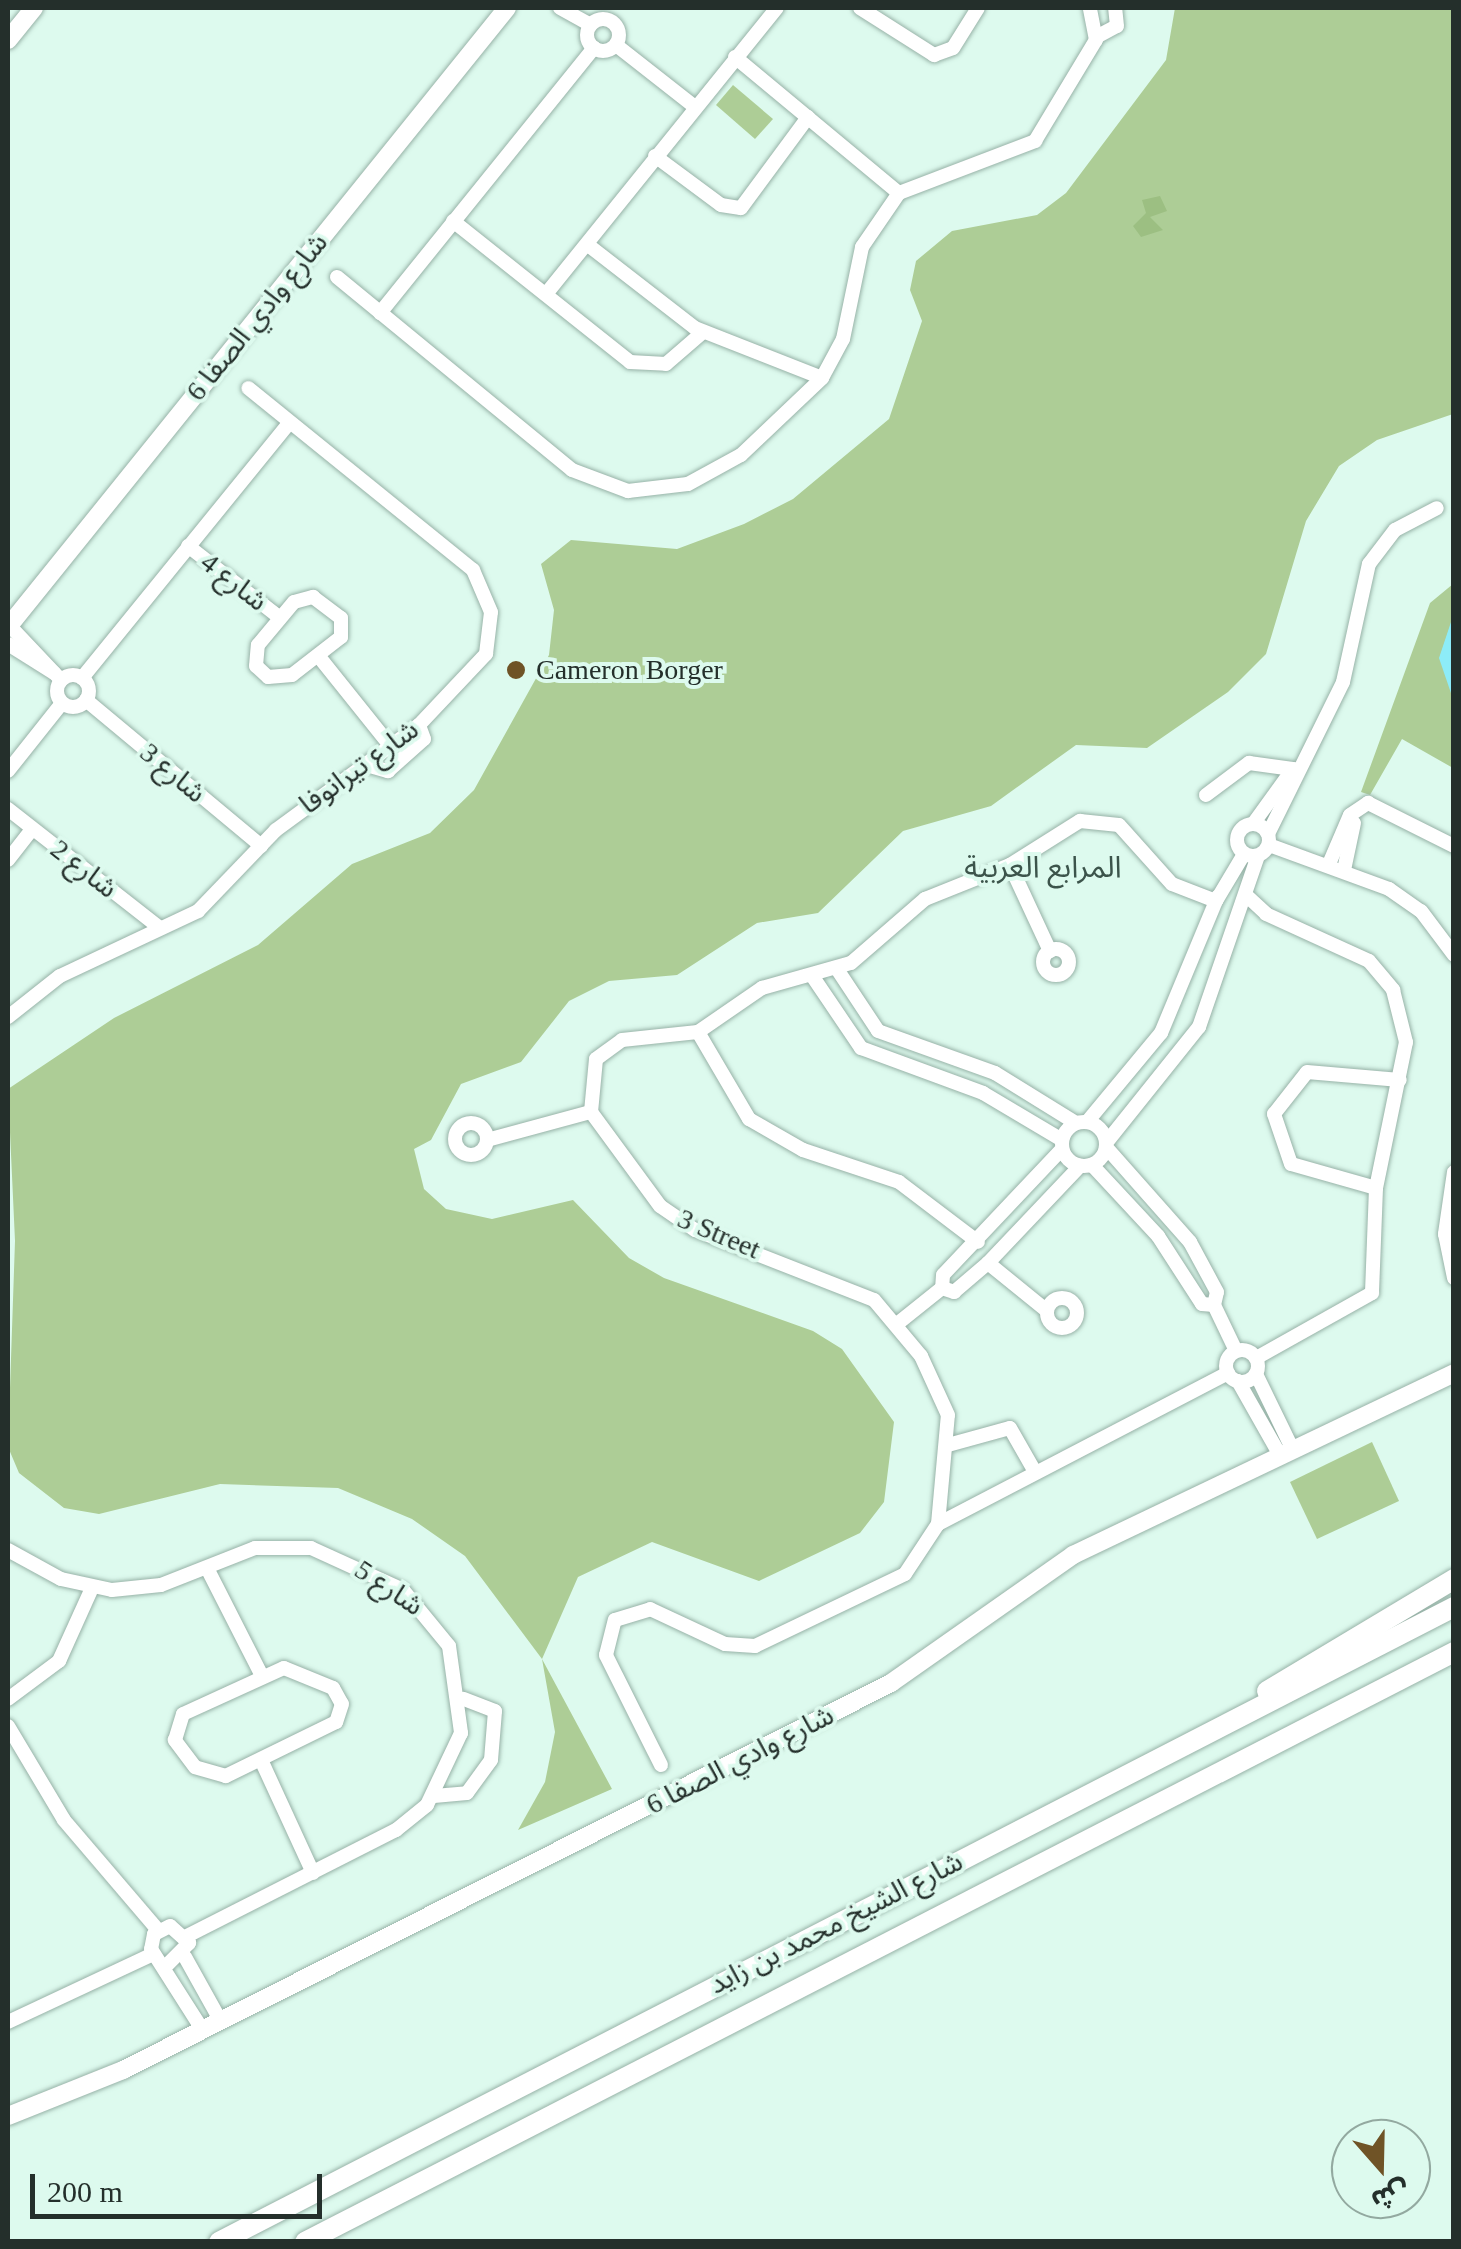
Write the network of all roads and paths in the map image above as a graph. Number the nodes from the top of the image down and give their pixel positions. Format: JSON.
{"nodes":[{"id":1,"x":34,"y":8,"type":"edge"},
{"id":2,"x":507,"y":8,"type":"edge"},
{"id":3,"x":550,"y":8,"type":"edge"},
{"id":4,"x":560,"y":8,"type":"edge"},
{"id":5,"x":625,"y":8,"type":"edge"},
{"id":6,"x":777,"y":8,"type":"edge"},
{"id":7,"x":860,"y":8,"type":"edge"},
{"id":8,"x":978,"y":8,"type":"edge"},
{"id":9,"x":1090,"y":8,"type":"edge"},
{"id":10,"x":1115,"y":8,"type":"edge"},
{"id":11,"x":584,"y":17,"type":"edge"},
{"id":12,"x":613,"y":22,"type":"junction"},
{"id":13,"x":1098,"y":36,"type":"junction"},
{"id":14,"x":8,"y":40,"type":"edge"},
{"id":15,"x":616,"y":45,"type":"junction"},
{"id":16,"x":594,"y":48,"type":"junction"},
{"id":17,"x":736,"y":57,"type":"junction"},
{"id":18,"x":695,"y":107,"type":"junction"},
{"id":19,"x":808,"y":116,"type":"junction"},
{"id":20,"x":655,"y":156,"type":"junction"},
{"id":21,"x":900,"y":194,"type":"junction"},
{"id":22,"x":453,"y":220,"type":"junction"},
{"id":23,"x":588,"y":245,"type":"junction"},
{"id":24,"x":337,"y":277,"type":"dead end"},
{"id":25,"x":546,"y":294,"type":"junction"},
{"id":26,"x":380,"y":312,"type":"junction"},
{"id":27,"x":702,"y":332,"type":"junction"},
{"id":28,"x":822,"y":378,"type":"junction"},
{"id":29,"x":248,"y":388,"type":"dead end"},
{"id":30,"x":289,"y":422,"type":"junction"},
{"id":31,"x":1437,"y":508,"type":"dead end"},
{"id":32,"x":188,"y":546,"type":"junction"},
{"id":33,"x":279,"y":617,"type":"junction"},
{"id":34,"x":13,"y":637,"type":"edge"},
{"id":35,"x":320,"y":658,"type":"junction"},
{"id":36,"x":54,"y":675,"type":"junction"},
{"id":37,"x":82,"y":678,"type":"junction"},
{"id":38,"x":86,"y":700,"type":"junction"},
{"id":39,"x":62,"y":703,"type":"junction"},
{"id":40,"x":419,"y":725,"type":"junction"},
{"id":41,"x":392,"y":748,"type":"junction"},
{"id":42,"x":370,"y":766,"type":"junction"},
{"id":43,"x":1294,"y":769,"type":"junction"},
{"id":44,"x":8,"y":771,"type":"edge"},
{"id":45,"x":1206,"y":795,"type":"dead end"},
{"id":46,"x":8,"y":809,"type":"edge"},
{"id":47,"x":1260,"y":809,"type":"junction"},
{"id":48,"x":1276,"y":817,"type":"junction"},
{"id":49,"x":1253,"y":824,"type":"junction"},
{"id":50,"x":32,"y":828,"type":"junction"},
{"id":51,"x":261,"y":846,"type":"junction"},
{"id":52,"x":1454,"y":846,"type":"edge"},
{"id":53,"x":1256,"y":847,"type":"junction"},
{"id":54,"x":8,"y":860,"type":"edge"},
{"id":55,"x":1010,"y":865,"type":"junction"},
{"id":56,"x":1336,"y":867,"type":"junction"},
{"id":57,"x":1247,"y":896,"type":"junction"},
{"id":58,"x":1216,"y":900,"type":"junction"},
{"id":59,"x":1266,"y":914,"type":"junction"},
{"id":60,"x":1242,"y":919,"type":"junction"},
{"id":61,"x":160,"y":928,"type":"junction"},
{"id":62,"x":1050,"y":951,"type":"dead end"},
{"id":63,"x":1454,"y":955,"type":"edge"},
{"id":64,"x":837,"y":969,"type":"junction"},
{"id":65,"x":813,"y":977,"type":"junction"},
{"id":66,"x":8,"y":1016,"type":"edge"},
{"id":67,"x":698,"y":1032,"type":"junction"},
{"id":68,"x":1400,"y":1080,"type":"junction"},
{"id":69,"x":591,"y":1112,"type":"junction"},
{"id":70,"x":1082,"y":1122,"type":"junction"},
{"id":71,"x":487,"y":1140,"type":"dead end"},
{"id":72,"x":1062,"y":1144,"type":"junction"},
{"id":73,"x":1106,"y":1145,"type":"junction"},
{"id":74,"x":1086,"y":1165,"type":"junction"},
{"id":75,"x":1454,"y":1172,"type":"edge"},
{"id":76,"x":1376,"y":1188,"type":"junction"},
{"id":77,"x":978,"y":1242,"type":"junction"},
{"id":78,"x":988,"y":1264,"type":"junction"},
{"id":79,"x":1454,"y":1278,"type":"edge"},
{"id":80,"x":942,"y":1288,"type":"junction"},
{"id":81,"x":1214,"y":1305,"type":"junction"},
{"id":82,"x":1047,"y":1312,"type":"dead end"},
{"id":83,"x":897,"y":1324,"type":"junction"},
{"id":84,"x":1236,"y":1351,"type":"junction"},
{"id":85,"x":1256,"y":1358,"type":"junction"},
{"id":86,"x":1454,"y":1373,"type":"edge"},
{"id":87,"x":1256,"y":1374,"type":"junction"},
{"id":88,"x":1233,"y":1378,"type":"junction"},
{"id":89,"x":1258,"y":1397,"type":"junction"},
{"id":90,"x":948,"y":1446,"type":"junction"},
{"id":91,"x":1284,"y":1447,"type":"junction"},
{"id":92,"x":1034,"y":1470,"type":"junction"},
{"id":93,"x":938,"y":1524,"type":"junction"},
{"id":94,"x":8,"y":1550,"type":"edge"},
{"id":95,"x":207,"y":1568,"type":"junction"},
{"id":96,"x":1454,"y":1579,"type":"edge"},
{"id":97,"x":92,"y":1588,"type":"junction"},
{"id":98,"x":1454,"y":1607,"type":"edge"},
{"id":99,"x":1454,"y":1652,"type":"edge"},
{"id":100,"x":262,"y":1676,"type":"junction"},
{"id":101,"x":8,"y":1698,"type":"edge"},
{"id":102,"x":462,"y":1699,"type":"junction"},
{"id":103,"x":8,"y":1726,"type":"edge"},
{"id":104,"x":1220,"y":1726,"type":"junction"},
{"id":105,"x":262,"y":1762,"type":"junction"},
{"id":106,"x":661,"y":1765,"type":"dead end"},
{"id":107,"x":434,"y":1796,"type":"junction"},
{"id":108,"x":313,"y":1873,"type":"junction"},
{"id":109,"x":158,"y":1930,"type":"junction"},
{"id":110,"x":186,"y":1936,"type":"junction"},
{"id":111,"x":153,"y":1954,"type":"junction"},
{"id":112,"x":184,"y":1957,"type":"junction"},
{"id":113,"x":168,"y":1964,"type":"junction"},
{"id":114,"x":185,"y":1980,"type":"junction"},
{"id":115,"x":207,"y":2002,"type":"junction"},
{"id":116,"x":191,"y":2010,"type":"junction"},
{"id":117,"x":220,"y":2020,"type":"junction"},
{"id":118,"x":8,"y":2022,"type":"edge"},
{"id":119,"x":202,"y":2029,"type":"junction"},
{"id":120,"x":8,"y":2116,"type":"edge"},
{"id":121,"x":220,"y":2242,"type":"edge"},
{"id":122,"x":304,"y":2242,"type":"edge"}],
"edges":[{"from":1,"to":14,"type":"main road"},
{"from":2,"to":34,"type":"main road","name":"شارع وادي الصفا 6"},
{"from":3,"to":11,"type":"street"},
{"from":4,"to":11,"type":"street"},
{"from":5,"to":12,"type":"street"},
{"from":6,"to":17,"type":"street"},
{"from":7,"to":8,"type":"street"},
{"from":9,"to":13,"type":"street"},
{"from":10,"to":13,"type":"street"},
{"from":11,"to":12,"type":"street"},
{"from":11,"to":16,"type":"street"},
{"from":12,"to":15,"type":"street"},
{"from":13,"to":21,"type":"street"},
{"from":15,"to":16,"type":"street"},
{"from":15,"to":18,"type":"street"},
{"from":16,"to":22,"type":"street"},
{"from":17,"to":18,"type":"street"},
{"from":17,"to":19,"type":"street"},
{"from":18,"to":20,"type":"street"},
{"from":19,"to":20,"type":"street"},
{"from":19,"to":21,"type":"street"},
{"from":20,"to":23,"type":"street"},
{"from":21,"to":28,"type":"street"},
{"from":22,"to":25,"type":"street"},
{"from":22,"to":26,"type":"street"},
{"from":23,"to":25,"type":"street"},
{"from":23,"to":27,"type":"street"},
{"from":24,"to":26,"type":"street"},
{"from":25,"to":27,"type":"street"},
{"from":26,"to":28,"type":"street"},
{"from":27,"to":28,"type":"street"},
{"from":29,"to":30,"type":"street","name":"شارع تيرانوفا"},
{"from":30,"to":32,"type":"street"},
{"from":30,"to":40,"type":"street","name":"شارع تيرانوفا"},
{"from":31,"to":43,"type":"street"},
{"from":32,"to":33,"type":"street","name":"شارع 4"},
{"from":32,"to":37,"type":"street"},
{"from":33,"to":35,"type":"street"},
{"from":33,"to":35,"type":"street"},
{"from":34,"to":36,"type":"street"},
{"from":35,"to":41,"type":"street"},
{"from":36,"to":37,"type":"street"},
{"from":36,"to":39,"type":"street"},
{"from":37,"to":38,"type":"street"},
{"from":38,"to":39,"type":"street"},
{"from":38,"to":51,"type":"street","name":"شارع 3"},
{"from":39,"to":44,"type":"street"},
{"from":40,"to":41,"type":"street","name":"شارع تيرانوفا"},
{"from":40,"to":42,"type":"street"},
{"from":41,"to":42,"type":"street","name":"شارع تيرانوفا"},
{"from":42,"to":51,"type":"street","name":"شارع تيرانوفا"},
{"from":43,"to":45,"type":"street"},
{"from":43,"to":47,"type":"street"},
{"from":43,"to":48,"type":"street"},
{"from":46,"to":50,"type":"street","name":"شارع 2"},
{"from":47,"to":48,"type":"street"},
{"from":47,"to":49,"type":"street"},
{"from":48,"to":53,"type":"street"},
{"from":49,"to":53,"type":"street"},
{"from":49,"to":53,"type":"street"},
{"from":50,"to":54,"type":"street"},
{"from":50,"to":61,"type":"street","name":"شارع 2"},
{"from":51,"to":61,"type":"street","name":"شارع تيرانوفا"},
{"from":52,"to":56,"type":"street"},
{"from":53,"to":56,"type":"street"},
{"from":53,"to":57,"type":"street"},
{"from":53,"to":58,"type":"street"},
{"from":55,"to":58,"type":"street"},
{"from":55,"to":62,"type":"street"},
{"from":55,"to":64,"type":"street"},
{"from":56,"to":63,"type":"street"},
{"from":57,"to":59,"type":"street"},
{"from":57,"to":60,"type":"street"},
{"from":58,"to":70,"type":"street"},
{"from":59,"to":60,"type":"street"},
{"from":59,"to":68,"type":"street"},
{"from":60,"to":73,"type":"street"},
{"from":61,"to":66,"type":"street","name":"شارع تيرانوفا"},
{"from":64,"to":65,"type":"street"},
{"from":64,"to":70,"type":"street"},
{"from":65,"to":67,"type":"street"},
{"from":65,"to":72,"type":"street"},
{"from":67,"to":69,"type":"street"},
{"from":67,"to":77,"type":"street"},
{"from":68,"to":76,"type":"street"},
{"from":68,"to":76,"type":"street"},
{"from":69,"to":71,"type":"street"},
{"from":69,"to":83,"type":"street","name":"3 Street"},
{"from":70,"to":72,"type":"street"},
{"from":70,"to":73,"type":"street"},
{"from":72,"to":74,"type":"street"},
{"from":72,"to":77,"type":"street"},
{"from":73,"to":74,"type":"street"},
{"from":73,"to":81,"type":"street"},
{"from":74,"to":78,"type":"street"},
{"from":74,"to":81,"type":"street"},
{"from":75,"to":79,"type":"street"},
{"from":76,"to":85,"type":"street"},
{"from":77,"to":80,"type":"street"},
{"from":78,"to":80,"type":"street"},
{"from":78,"to":82,"type":"street"},
{"from":80,"to":83,"type":"street"},
{"from":81,"to":84,"type":"street"},
{"from":83,"to":90,"type":"street","name":"3 Street"},
{"from":84,"to":85,"type":"street"},
{"from":84,"to":88,"type":"street"},
{"from":85,"to":87,"type":"street"},
{"from":86,"to":91,"type":"main road","name":"شارع وادي الصفا 6"},
{"from":87,"to":88,"type":"street"},
{"from":87,"to":89,"type":"street"},
{"from":88,"to":89,"type":"street"},
{"from":88,"to":92,"type":"street"},
{"from":89,"to":91,"type":"street"},
{"from":90,"to":92,"type":"street"},
{"from":90,"to":93,"type":"street","name":"3 Street"},
{"from":91,"to":117,"type":"main road","name":"شارع وادي الصفا 6"},
{"from":92,"to":93,"type":"street"},
{"from":93,"to":106,"type":"street","name":"3 Street"},
{"from":94,"to":97,"type":"street","name":"شارع 5"},
{"from":95,"to":97,"type":"street","name":"شارع 5"},
{"from":95,"to":100,"type":"street"},
{"from":95,"to":102,"type":"street","name":"شارع 5"},
{"from":96,"to":104,"type":"highway"},
{"from":97,"to":101,"type":"street"},
{"from":98,"to":104,"type":"highway","name":"شارع الشيخ محمد بن زايد"},
{"from":99,"to":122,"type":"highway","name":"شارع الشيخ محمد بن زايد"},
{"from":100,"to":105,"type":"street"},
{"from":100,"to":105,"type":"street"},
{"from":102,"to":107,"type":"street","name":"شارع 5"},
{"from":102,"to":107,"type":"street"},
{"from":103,"to":109,"type":"street"},
{"from":104,"to":121,"type":"highway","name":"شارع الشيخ محمد بن زايد"},
{"from":105,"to":108,"type":"street"},
{"from":107,"to":108,"type":"street","name":"شارع 5"},
{"from":108,"to":110,"type":"street","name":"شارع 5"},
{"from":109,"to":110,"type":"street"},
{"from":109,"to":111,"type":"street"},
{"from":110,"to":112,"type":"street"},
{"from":111,"to":113,"type":"street"},
{"from":111,"to":118,"type":"street"},
{"from":112,"to":113,"type":"street"},
{"from":112,"to":114,"type":"street"},
{"from":113,"to":114,"type":"street"},
{"from":114,"to":115,"type":"street"},
{"from":114,"to":116,"type":"street"},
{"from":115,"to":116,"type":"street"},
{"from":115,"to":117,"type":"street"},
{"from":116,"to":119,"type":"street"},
{"from":117,"to":119,"type":"main road","name":"شارع وادي الصفا 6"},
{"from":119,"to":120,"type":"main road","name":"شارع وادي الصفا 6"}]}
